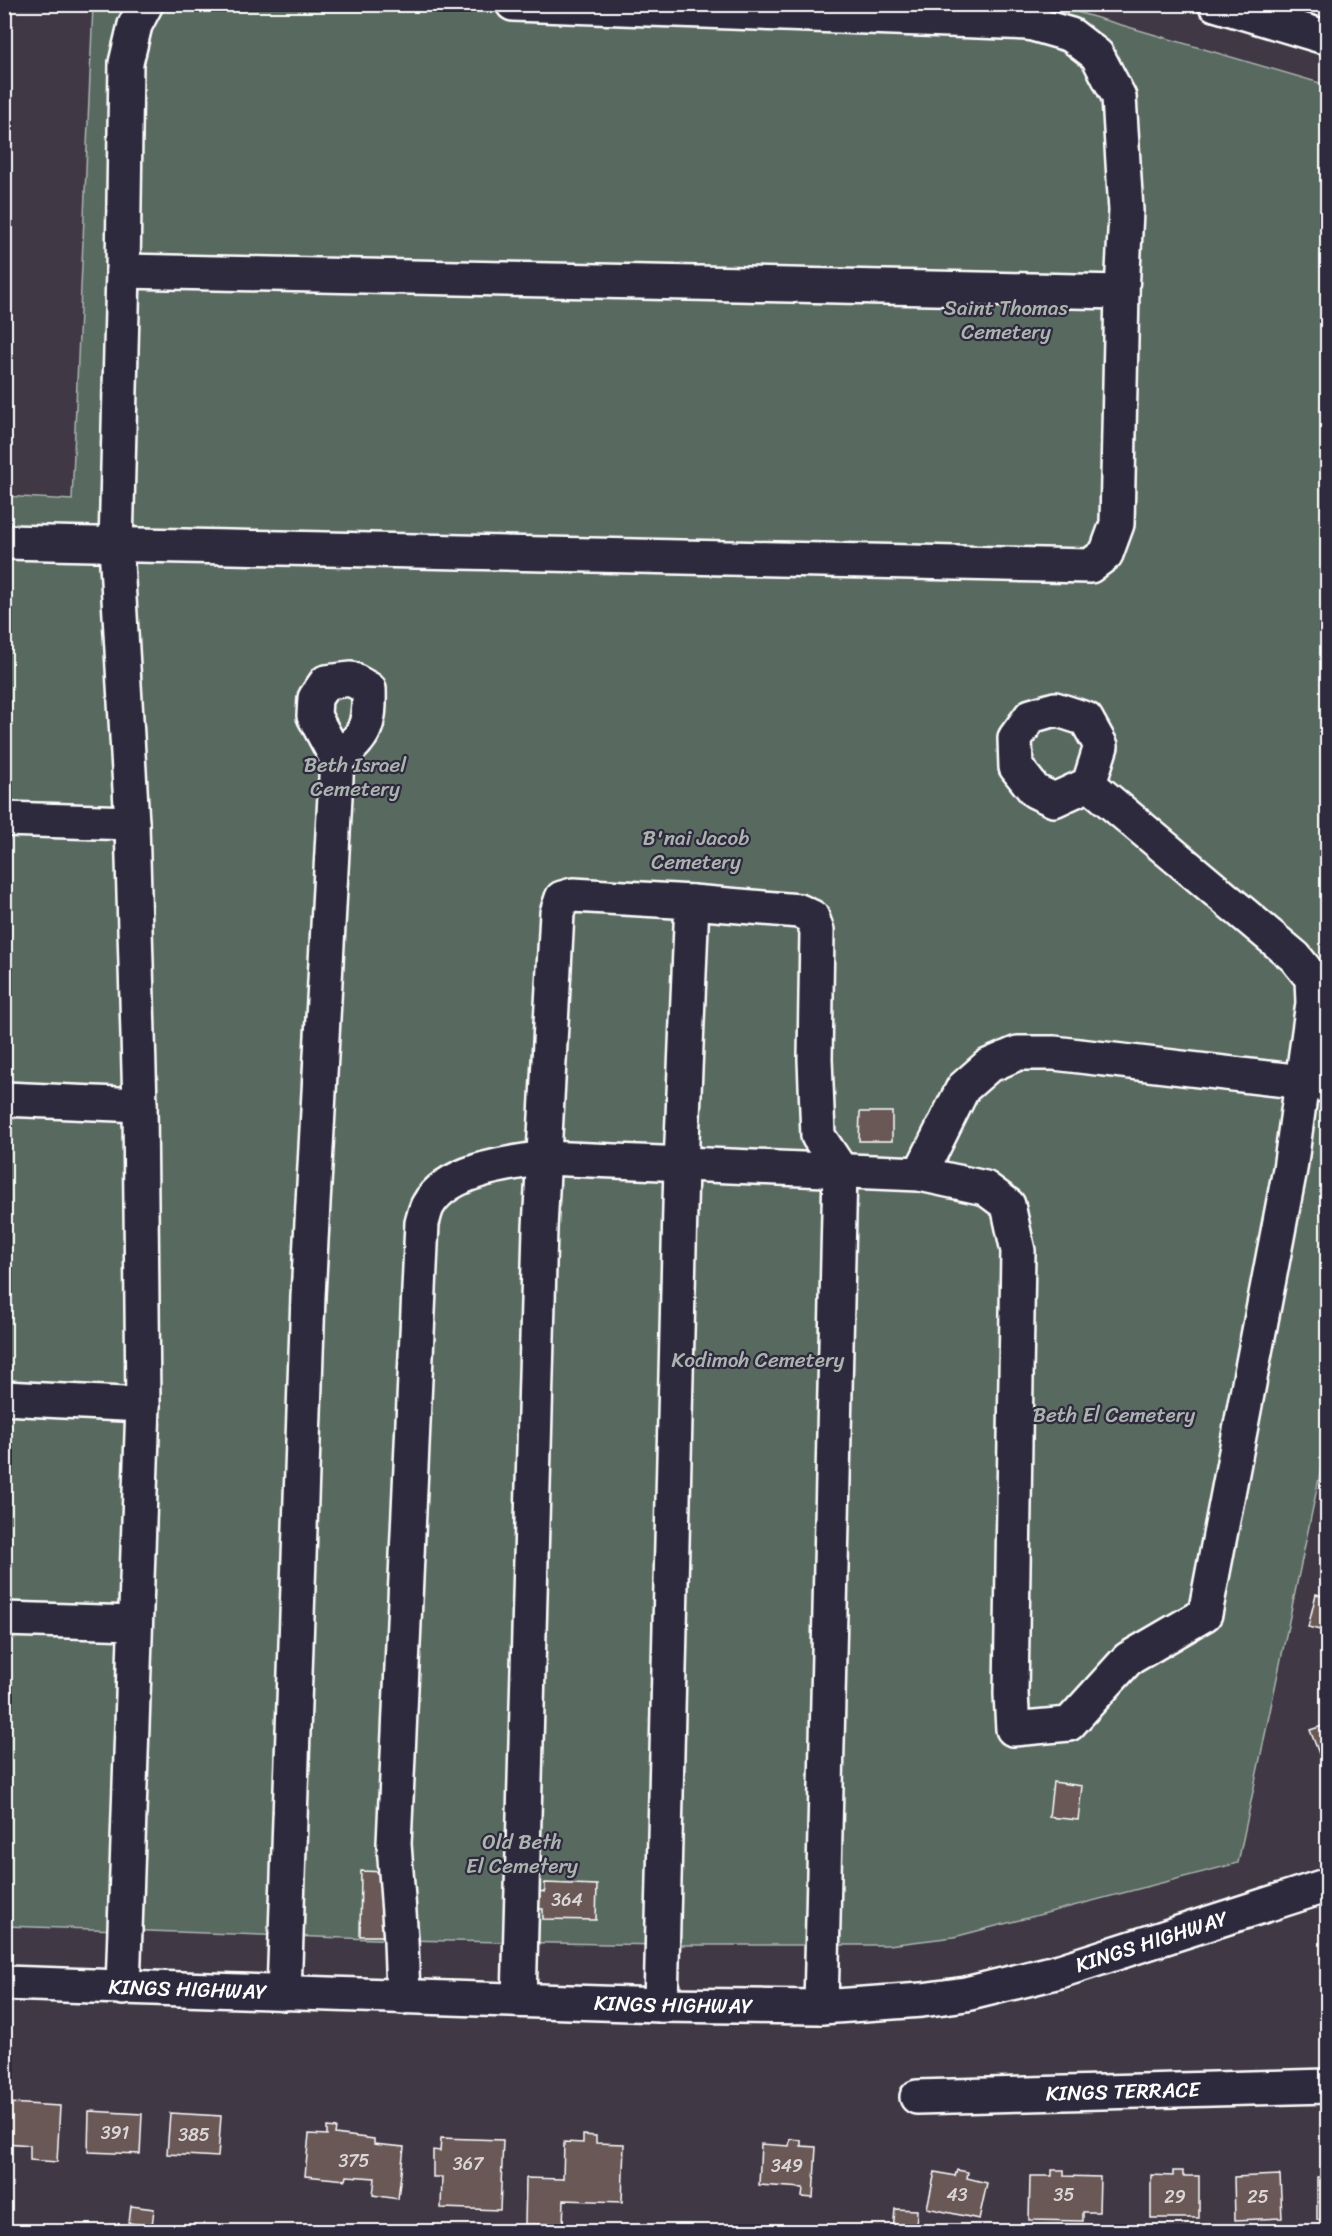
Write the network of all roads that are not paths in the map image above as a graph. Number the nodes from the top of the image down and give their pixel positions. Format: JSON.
{"nodes":[{"id":1,"x":146,"y":4,"type":"edge"},
{"id":2,"x":513,"y":4,"type":"edge"},
{"id":3,"x":1215,"y":4,"type":"edge"},
{"id":4,"x":1031,"y":14,"type":"edge"},
{"id":5,"x":1328,"y":38,"type":"edge"},
{"id":6,"x":123,"y":271,"type":"junction"},
{"id":7,"x":1122,"y":292,"type":"junction"},
{"id":8,"x":4,"y":542,"type":"edge"},
{"id":9,"x":116,"y":546,"type":"junction"},
{"id":10,"x":337,"y":759,"type":"dead end"},
{"id":11,"x":1089,"y":784,"type":"dead end"},
{"id":12,"x":4,"y":819,"type":"edge"},
{"id":13,"x":132,"y":823,"type":"junction"},
{"id":14,"x":692,"y":903,"type":"junction"},
{"id":15,"x":1316,"y":1084,"type":"edge"},
{"id":16,"x":4,"y":1099,"type":"edge"},
{"id":17,"x":140,"y":1105,"type":"junction"},
{"id":18,"x":545,"y":1158,"type":"junction"},
{"id":19,"x":681,"y":1165,"type":"junction"},
{"id":20,"x":840,"y":1169,"type":"junction"},
{"id":21,"x":921,"y":1174,"type":"junction"},
{"id":22,"x":4,"y":1398,"type":"edge"},
{"id":23,"x":143,"y":1405,"type":"junction"},
{"id":24,"x":4,"y":1619,"type":"edge"},
{"id":25,"x":135,"y":1623,"type":"junction"},
{"id":26,"x":1328,"y":1885,"type":"edge"},
{"id":27,"x":4,"y":1983,"type":"edge"},
{"id":28,"x":123,"y":1988,"type":"junction"},
{"id":29,"x":284,"y":1993,"type":"junction"},
{"id":30,"x":403,"y":1997,"type":"junction"},
{"id":31,"x":519,"y":2000,"type":"junction"},
{"id":32,"x":661,"y":2005,"type":"junction"},
{"id":33,"x":821,"y":2007,"type":"junction"},
{"id":34,"x":1328,"y":2086,"type":"edge"},
{"id":35,"x":917,"y":2097,"type":"dead end"}],
"edges":[{"from":1,"to":6,"type":"main road"},
{"from":2,"to":4,"type":"main road"},
{"from":3,"to":5,"type":"main road"},
{"from":4,"to":7,"type":"main road"},
{"from":6,"to":7,"type":"main road"},
{"from":6,"to":9,"type":"main road"},
{"from":7,"to":9,"type":"main road"},
{"from":8,"to":9,"type":"main road"},
{"from":9,"to":13,"type":"main road"},
{"from":10,"to":29,"type":"main road"},
{"from":11,"to":15,"type":"main road"},
{"from":12,"to":13,"type":"main road"},
{"from":13,"to":17,"type":"main road"},
{"from":14,"to":18,"type":"main road"},
{"from":14,"to":19,"type":"main road"},
{"from":14,"to":20,"type":"main road"},
{"from":15,"to":21,"type":"main road"},
{"from":15,"to":21,"type":"main road"},
{"from":16,"to":17,"type":"main road"},
{"from":17,"to":23,"type":"main road"},
{"from":18,"to":19,"type":"main road"},
{"from":18,"to":30,"type":"main road"},
{"from":18,"to":31,"type":"main road"},
{"from":19,"to":20,"type":"main road"},
{"from":19,"to":32,"type":"main road"},
{"from":20,"to":21,"type":"main road"},
{"from":20,"to":33,"type":"main road"},
{"from":22,"to":23,"type":"main road"},
{"from":23,"to":25,"type":"main road"},
{"from":24,"to":25,"type":"main road"},
{"from":25,"to":28,"type":"main road"},
{"from":26,"to":33,"type":"main road","name":"KINGS HIGHWAY"},
{"from":27,"to":28,"type":"main road","name":"KINGS HIGHWAY"},
{"from":28,"to":29,"type":"main road","name":"KINGS HIGHWAY"},
{"from":29,"to":30,"type":"main road","name":"KINGS HIGHWAY"},
{"from":30,"to":31,"type":"main road","name":"KINGS HIGHWAY"},
{"from":31,"to":32,"type":"main road","name":"KINGS HIGHWAY"},
{"from":32,"to":33,"type":"main road","name":"KINGS HIGHWAY"},
{"from":34,"to":35,"type":"main road","name":"KINGS TERRACE"}]}
